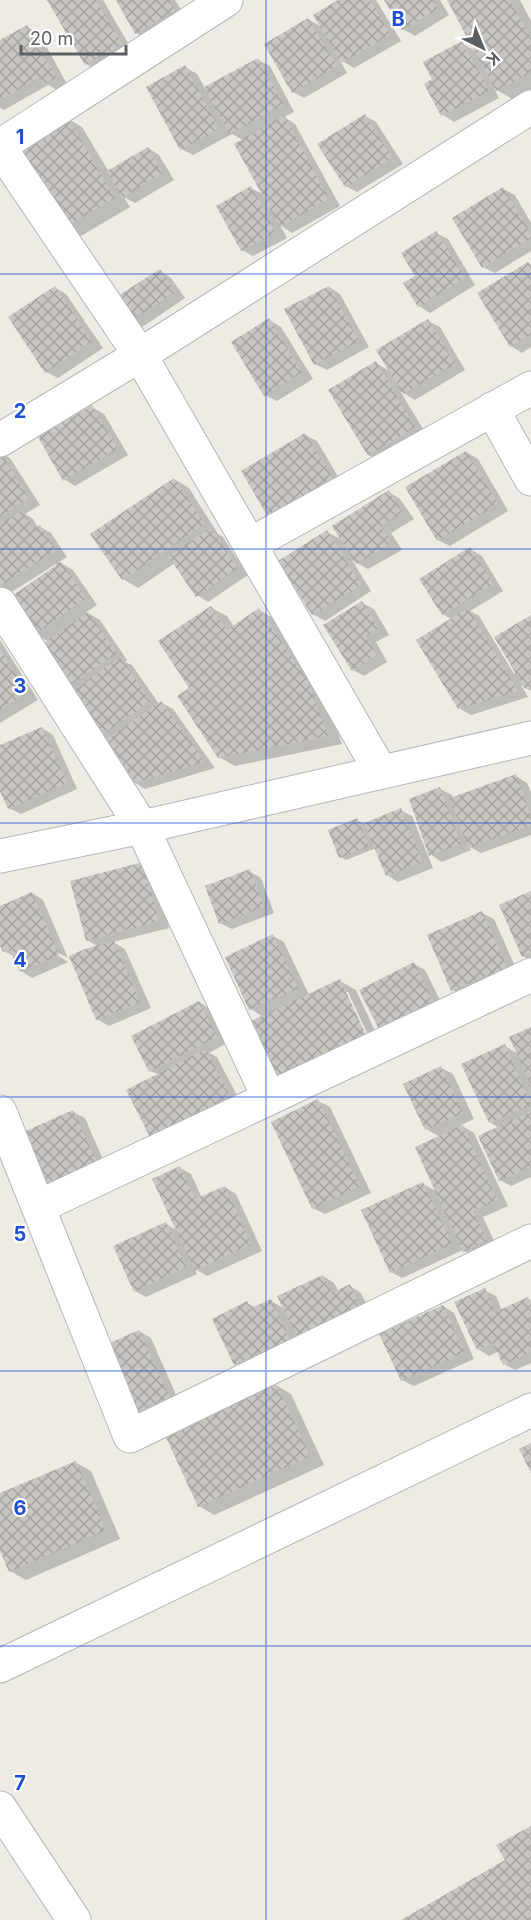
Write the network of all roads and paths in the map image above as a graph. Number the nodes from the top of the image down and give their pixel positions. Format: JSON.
{"nodes":[{"id":1,"x":226,"y":0,"type":"edge"},
{"id":2,"x":531,"y":107,"type":"edge"},
{"id":3,"x":0,"y":147,"type":"edge"},
{"id":4,"x":140,"y":355,"type":"junction"},
{"id":5,"x":531,"y":388,"type":"edge"},
{"id":6,"x":492,"y":409,"type":"junction"},
{"id":7,"x":0,"y":440,"type":"edge"},
{"id":8,"x":531,"y":479,"type":"edge"},
{"id":9,"x":251,"y":544,"type":"junction"},
{"id":10,"x":0,"y":604,"type":"edge"},
{"id":11,"x":531,"y":738,"type":"edge"},
{"id":12,"x":381,"y":772,"type":"junction"},
{"id":13,"x":141,"y":827,"type":"junction"},
{"id":14,"x":0,"y":856,"type":"edge"},
{"id":15,"x":531,"y":975,"type":"edge"},
{"id":16,"x":269,"y":1098,"type":"junction"},
{"id":17,"x":0,"y":1112,"type":"edge"},
{"id":18,"x":38,"y":1207,"type":"junction"},
{"id":19,"x":531,"y":1241,"type":"edge"},
{"id":20,"x":531,"y":1410,"type":"edge"},
{"id":21,"x":0,"y":1666,"type":"edge"},
{"id":22,"x":0,"y":1808,"type":"edge"},
{"id":23,"x":74,"y":1920,"type":"edge"}],
"edges":[{"from":1,"to":3,"type":"street"},
{"from":2,"to":4,"type":"street"},
{"from":3,"to":4,"type":"street"},
{"from":4,"to":7,"type":"street"},
{"from":4,"to":9,"type":"street"},
{"from":5,"to":6,"type":"street"},
{"from":6,"to":8,"type":"street"},
{"from":6,"to":9,"type":"street"},
{"from":9,"to":12,"type":"street"},
{"from":10,"to":13,"type":"street"},
{"from":11,"to":12,"type":"street"},
{"from":12,"to":13,"type":"street"},
{"from":13,"to":14,"type":"street"},
{"from":13,"to":16,"type":"street"},
{"from":15,"to":16,"type":"street"},
{"from":16,"to":18,"type":"street"},
{"from":17,"to":18,"type":"street"},
{"from":18,"to":19,"type":"street"},
{"from":20,"to":21,"type":"street"},
{"from":22,"to":23,"type":"street"}]}
